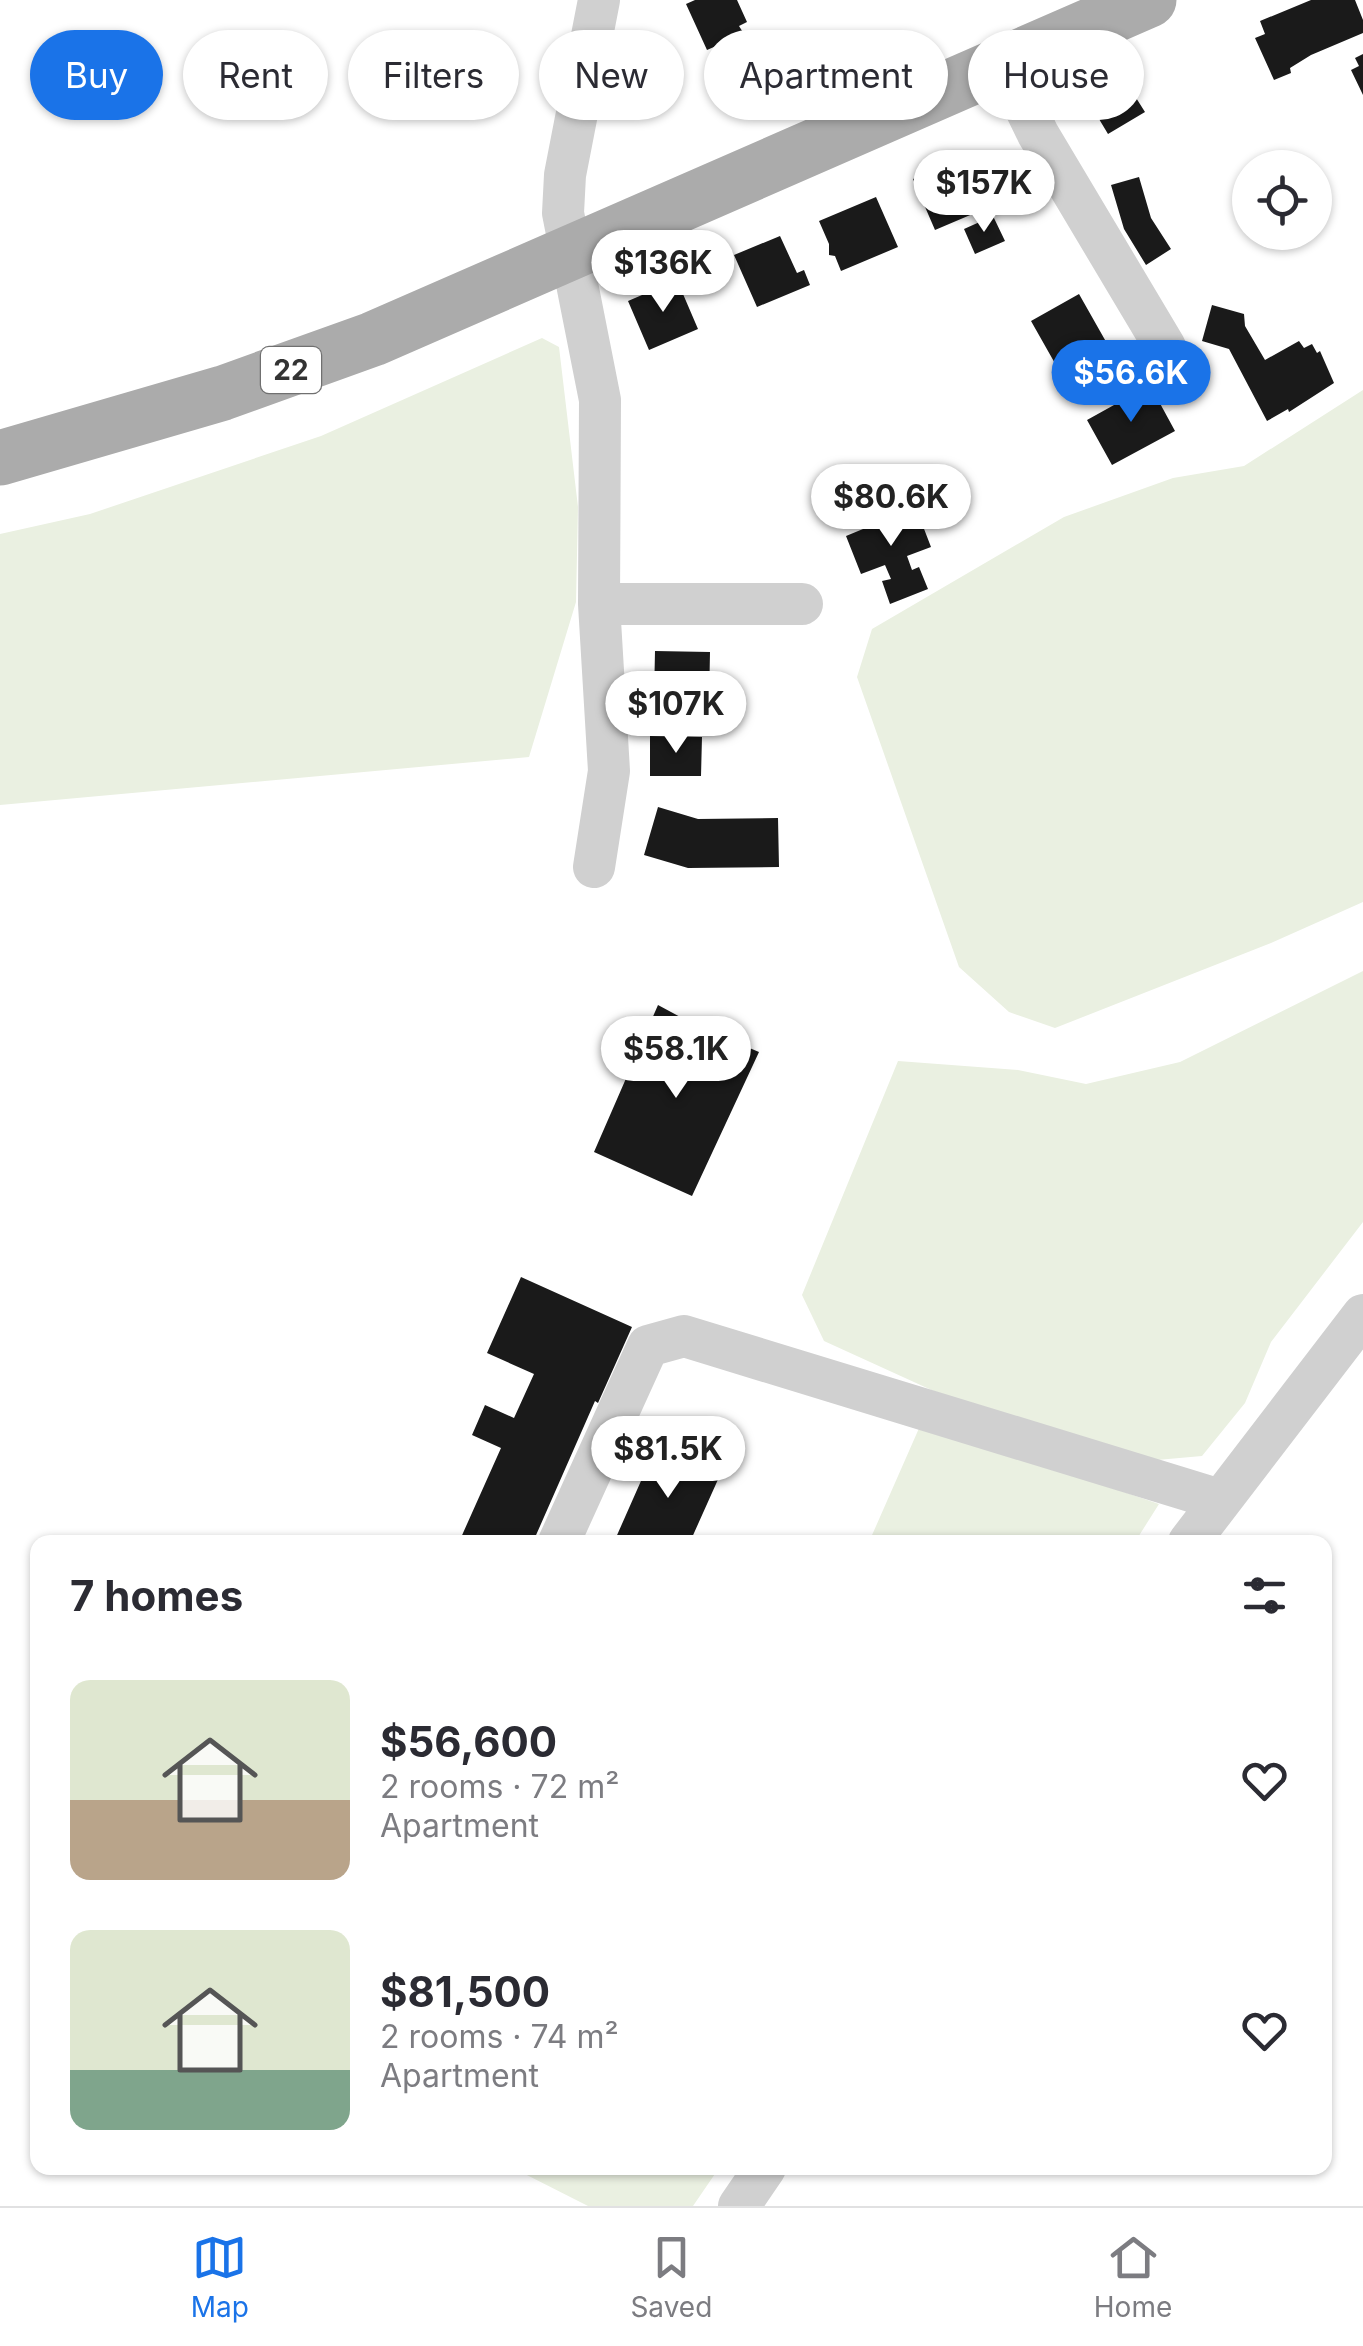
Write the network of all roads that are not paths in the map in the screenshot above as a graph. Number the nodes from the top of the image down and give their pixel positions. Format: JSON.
{"nodes":[{"id":1,"x":599,"y":0,"type":"edge"},
{"id":2,"x":1149,"y":0,"type":"edge"},
{"id":3,"x":1081,"y":30,"type":"edge"},
{"id":4,"x":968,"y":80,"type":"edge"},
{"id":5,"x":1031,"y":120,"type":"edge"},
{"id":6,"x":572,"y":254,"type":"junction"},
{"id":7,"x":1165,"y":347,"type":"dead end"},
{"id":8,"x":0,"y":458,"type":"edge"},
{"id":9,"x":599,"y":604,"type":"junction"},
{"id":10,"x":802,"y":604,"type":"dead end"},
{"id":11,"x":594,"y":867,"type":"dead end"},
{"id":12,"x":1363,"y":1315,"type":"edge"},
{"id":13,"x":1220,"y":1500,"type":"junction"},
{"id":14,"x":562,"y":1535,"type":"edge"},
{"id":15,"x":1195,"y":1535,"type":"edge"},
{"id":16,"x":759,"y":2175,"type":"edge"},
{"id":17,"x":738,"y":2206,"type":"edge"}],
"edges":[{"from":1,"to":6,"type":"street"},
{"from":2,"to":3,"type":"main road","number":"22"},
{"from":4,"to":6,"type":"main road","number":"22"},
{"from":5,"to":7,"type":"street"},
{"from":6,"to":8,"type":"main road","number":"22"},
{"from":6,"to":9,"type":"street"},
{"from":9,"to":10,"type":"street"},
{"from":9,"to":11,"type":"street"},
{"from":12,"to":13,"type":"street"},
{"from":13,"to":14,"type":"street"},
{"from":13,"to":15,"type":"street"},
{"from":16,"to":17,"type":"street"}]}
